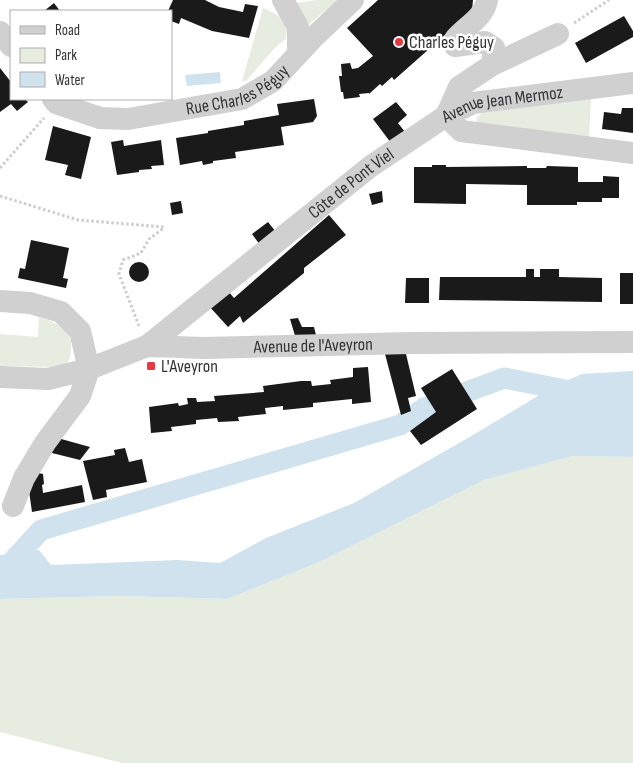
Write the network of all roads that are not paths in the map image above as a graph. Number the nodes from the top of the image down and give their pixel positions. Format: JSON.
{"nodes":[{"id":1,"x":283,"y":0,"type":"edge"},
{"id":2,"x":352,"y":0,"type":"edge"},
{"id":3,"x":487,"y":0,"type":"edge"},
{"id":4,"x":0,"y":32,"type":"edge"},
{"id":5,"x":558,"y":34,"type":"dead end"},
{"id":6,"x":10,"y":45,"type":"edge"},
{"id":7,"x":298,"y":54,"type":"junction"},
{"id":8,"x":492,"y":65,"type":"junction"},
{"id":9,"x":633,"y":83,"type":"edge"},
{"id":10,"x":55,"y":101,"type":"edge"},
{"id":11,"x":446,"y":116,"type":"junction"},
{"id":12,"x":633,"y":153,"type":"edge"},
{"id":13,"x":0,"y":301,"type":"edge"},
{"id":14,"x":633,"y":342,"type":"edge"},
{"id":15,"x":147,"y":346,"type":"junction"},
{"id":16,"x":89,"y":369,"type":"junction"},
{"id":17,"x":0,"y":377,"type":"edge"},
{"id":18,"x":13,"y":506,"type":"dead end"}],
"edges":[{"from":1,"to":7,"type":"street","name":"Rue Charles Péguy"},
{"from":2,"to":7,"type":"street","name":"Rue Charles Péguy"},
{"from":3,"to":8,"type":"street"},
{"from":4,"to":6,"type":"street"},
{"from":5,"to":8,"type":"street"},
{"from":7,"to":10,"type":"street","name":"Rue Charles Péguy"},
{"from":8,"to":11,"type":"street"},
{"from":9,"to":11,"type":"street","name":"Avenue Jean Mermoz"},
{"from":11,"to":12,"type":"street","name":"Avenue Jean Mermoz"},
{"from":11,"to":15,"type":"street","name":"Côte de Pont Viel"},
{"from":13,"to":16,"type":"street"},
{"from":14,"to":15,"type":"street","name":"Avenue de l'Aveyron"},
{"from":15,"to":16,"type":"street","name":"Avenue de l'Aveyron"},
{"from":16,"to":17,"type":"street","name":"Avenue de l'Aveyron"},
{"from":16,"to":18,"type":"street"}]}
